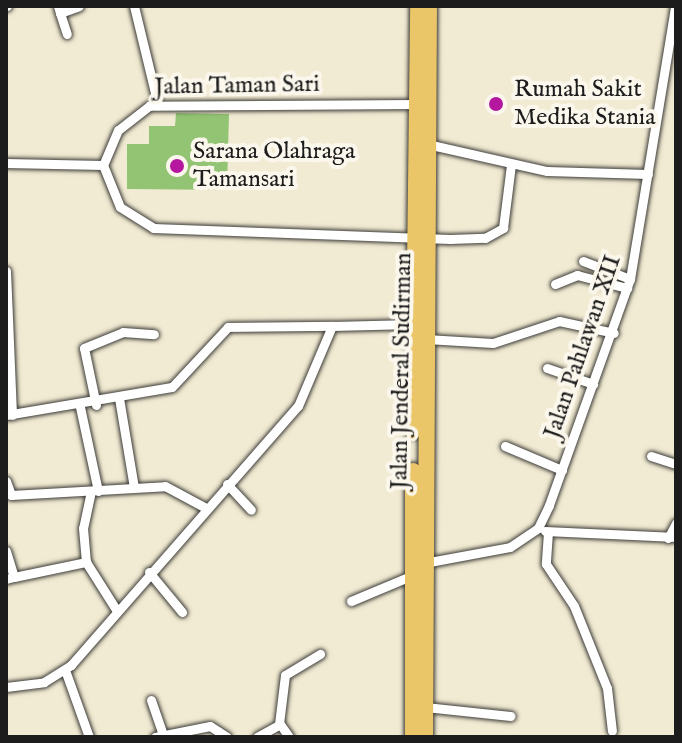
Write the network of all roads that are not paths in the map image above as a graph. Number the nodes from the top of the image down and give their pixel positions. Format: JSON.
{"nodes":[{"id":1,"x":79,"y":6,"type":"edge"},
{"id":2,"x":134,"y":6,"type":"edge"},
{"id":3,"x":418,"y":6,"type":"edge"},
{"id":4,"x":429,"y":6,"type":"edge"},
{"id":5,"x":675,"y":6,"type":"edge"},
{"id":6,"x":59,"y":10,"type":"edge"},
{"id":7,"x":674,"y":33,"type":"edge"},
{"id":8,"x":67,"y":34,"type":"dead end"},
{"id":9,"x":672,"y":60,"type":"edge"},
{"id":10,"x":671,"y":73,"type":"edge"},
{"id":11,"x":416,"y":104,"type":"junction"},
{"id":12,"x":158,"y":105,"type":"junction"},
{"id":13,"x":427,"y":144,"type":"junction"},
{"id":14,"x":6,"y":163,"type":"edge"},
{"id":15,"x":103,"y":165,"type":"junction"},
{"id":16,"x":511,"y":165,"type":"junction"},
{"id":17,"x":648,"y":174,"type":"junction"},
{"id":18,"x":421,"y":237,"type":"junction"},
{"id":19,"x":583,"y":261,"type":"dead end"},
{"id":20,"x":6,"y":271,"type":"edge"},
{"id":21,"x":555,"y":284,"type":"dead end"},
{"id":22,"x":628,"y":284,"type":"junction"},
{"id":23,"x":413,"y":324,"type":"junction"},
{"id":24,"x":332,"y":326,"type":"junction"},
{"id":25,"x":614,"y":333,"type":"junction"},
{"id":26,"x":154,"y":334,"type":"dead end"},
{"id":27,"x":426,"y":339,"type":"junction"},
{"id":28,"x":547,"y":368,"type":"dead end"},
{"id":29,"x":593,"y":384,"type":"junction"},
{"id":30,"x":119,"y":398,"type":"junction"},
{"id":31,"x":96,"y":405,"type":"junction"},
{"id":32,"x":80,"y":407,"type":"junction"},
{"id":33,"x":9,"y":415,"type":"edge"},
{"id":34,"x":505,"y":446,"type":"dead end"},
{"id":35,"x":651,"y":456,"type":"dead end"},
{"id":36,"x":676,"y":464,"type":"edge"},
{"id":37,"x":562,"y":470,"type":"junction"},
{"id":38,"x":6,"y":481,"type":"edge"},
{"id":39,"x":227,"y":484,"type":"junction"},
{"id":40,"x":134,"y":488,"type":"junction"},
{"id":41,"x":95,"y":491,"type":"junction"},
{"id":42,"x":8,"y":498,"type":"edge"},
{"id":43,"x":206,"y":508,"type":"junction"},
{"id":44,"x":251,"y":510,"type":"dead end"},
{"id":45,"x":676,"y":523,"type":"edge"},
{"id":46,"x":538,"y":528,"type":"junction"},
{"id":47,"x":548,"y":532,"type":"junction"},
{"id":48,"x":672,"y":537,"type":"edge"},
{"id":49,"x":6,"y":551,"type":"edge"},
{"id":50,"x":86,"y":562,"type":"junction"},
{"id":51,"x":419,"y":569,"type":"junction"},
{"id":52,"x":149,"y":572,"type":"junction"},
{"id":53,"x":10,"y":578,"type":"edge"},
{"id":54,"x":351,"y":601,"type":"dead end"},
{"id":55,"x":117,"y":611,"type":"junction"},
{"id":56,"x":182,"y":612,"type":"dead end"},
{"id":57,"x":419,"y":630,"type":"junction"},
{"id":58,"x":320,"y":654,"type":"dead end"},
{"id":59,"x":65,"y":670,"type":"junction"},
{"id":60,"x":6,"y":687,"type":"edge"},
{"id":61,"x":151,"y":700,"type":"dead end"},
{"id":62,"x":425,"y":707,"type":"junction"},
{"id":63,"x":511,"y":716,"type":"dead end"},
{"id":64,"x":279,"y":724,"type":"junction"},
{"id":65,"x":612,"y":731,"type":"dead end"},
{"id":66,"x":179,"y":734,"type":"edge"},
{"id":67,"x":159,"y":736,"type":"edge"},
{"id":68,"x":89,"y":737,"type":"edge"},
{"id":69,"x":227,"y":737,"type":"edge"},
{"id":70,"x":257,"y":737,"type":"edge"},
{"id":71,"x":289,"y":737,"type":"edge"},
{"id":72,"x":413,"y":737,"type":"edge"},
{"id":73,"x":425,"y":737,"type":"edge"}],
"edges":[{"from":1,"to":6,"type":"street"},
{"from":2,"to":12,"type":"street"},
{"from":3,"to":11,"type":"highway","name":"Jalan Jenderal Sudirman"},
{"from":4,"to":13,"type":"highway","name":"Jalan Jenderal Sudirman"},
{"from":5,"to":7,"type":"street","name":"Jalan Pahlawan XII"},
{"from":6,"to":8,"type":"street"},
{"from":7,"to":9,"type":"street","name":"Jalan Pahlawan XII"},
{"from":9,"to":10,"type":"street","name":"Jalan Pahlawan XII"},
{"from":10,"to":17,"type":"street","name":"Jalan Pahlawan XII"},
{"from":11,"to":12,"type":"street","name":"Jalan Taman Sari"},
{"from":11,"to":18,"type":"highway","name":"Jalan Jenderal Sudirman"},
{"from":12,"to":15,"type":"street","name":"Jalan Taman Sari"},
{"from":13,"to":16,"type":"street"},
{"from":13,"to":18,"type":"highway","name":"Jalan Jenderal Sudirman"},
{"from":14,"to":15,"type":"street"},
{"from":15,"to":18,"type":"street"},
{"from":16,"to":17,"type":"street"},
{"from":16,"to":18,"type":"street"},
{"from":17,"to":22,"type":"street","name":"Jalan Pahlawan XII"},
{"from":18,"to":23,"type":"highway","name":"Jalan Jenderal Sudirman"},
{"from":18,"to":27,"type":"highway","name":"Jalan Jenderal Sudirman"},
{"from":19,"to":22,"type":"street"},
{"from":20,"to":33,"type":"street"},
{"from":21,"to":22,"type":"street"},
{"from":22,"to":25,"type":"street","name":"Jalan Pahlawan XII"},
{"from":23,"to":24,"type":"street"},
{"from":23,"to":51,"type":"highway","name":"Jalan Jenderal Sudirman"},
{"from":24,"to":30,"type":"street"},
{"from":24,"to":39,"type":"street"},
{"from":25,"to":27,"type":"street"},
{"from":25,"to":29,"type":"street","name":"Jalan Pahlawan XII"},
{"from":26,"to":31,"type":"street"},
{"from":27,"to":51,"type":"highway","name":"Jalan Jenderal Sudirman"},
{"from":28,"to":29,"type":"street"},
{"from":29,"to":37,"type":"street","name":"Jalan Pahlawan XII"},
{"from":30,"to":31,"type":"street"},
{"from":30,"to":40,"type":"street"},
{"from":31,"to":32,"type":"street"},
{"from":32,"to":33,"type":"street"},
{"from":32,"to":41,"type":"street"},
{"from":34,"to":37,"type":"street"},
{"from":35,"to":36,"type":"street"},
{"from":37,"to":46,"type":"street","name":"Jalan Pahlawan XII"},
{"from":38,"to":42,"type":"street"},
{"from":39,"to":43,"type":"street"},
{"from":39,"to":44,"type":"street"},
{"from":40,"to":41,"type":"street"},
{"from":40,"to":43,"type":"street"},
{"from":41,"to":42,"type":"street"},
{"from":41,"to":50,"type":"street"},
{"from":43,"to":52,"type":"street"},
{"from":45,"to":48,"type":"street"},
{"from":46,"to":47,"type":"street"},
{"from":46,"to":51,"type":"street"},
{"from":47,"to":48,"type":"street"},
{"from":47,"to":65,"type":"street"},
{"from":49,"to":53,"type":"street"},
{"from":50,"to":53,"type":"street"},
{"from":50,"to":55,"type":"street"},
{"from":51,"to":54,"type":"street"},
{"from":51,"to":57,"type":"highway","name":"Jalan Jenderal Sudirman"},
{"from":52,"to":55,"type":"street"},
{"from":52,"to":56,"type":"street"},
{"from":55,"to":59,"type":"street"},
{"from":57,"to":62,"type":"highway","name":"Jalan Jenderal Sudirman"},
{"from":57,"to":72,"type":"highway","name":"Jalan Jenderal Sudirman"},
{"from":58,"to":64,"type":"street"},
{"from":59,"to":60,"type":"street"},
{"from":59,"to":68,"type":"street"},
{"from":61,"to":67,"type":"street"},
{"from":62,"to":63,"type":"street"},
{"from":62,"to":73,"type":"highway","name":"Jalan Jenderal Sudirman"},
{"from":64,"to":70,"type":"street"},
{"from":64,"to":71,"type":"street"},
{"from":66,"to":67,"type":"street"},
{"from":66,"to":69,"type":"street"}]}
